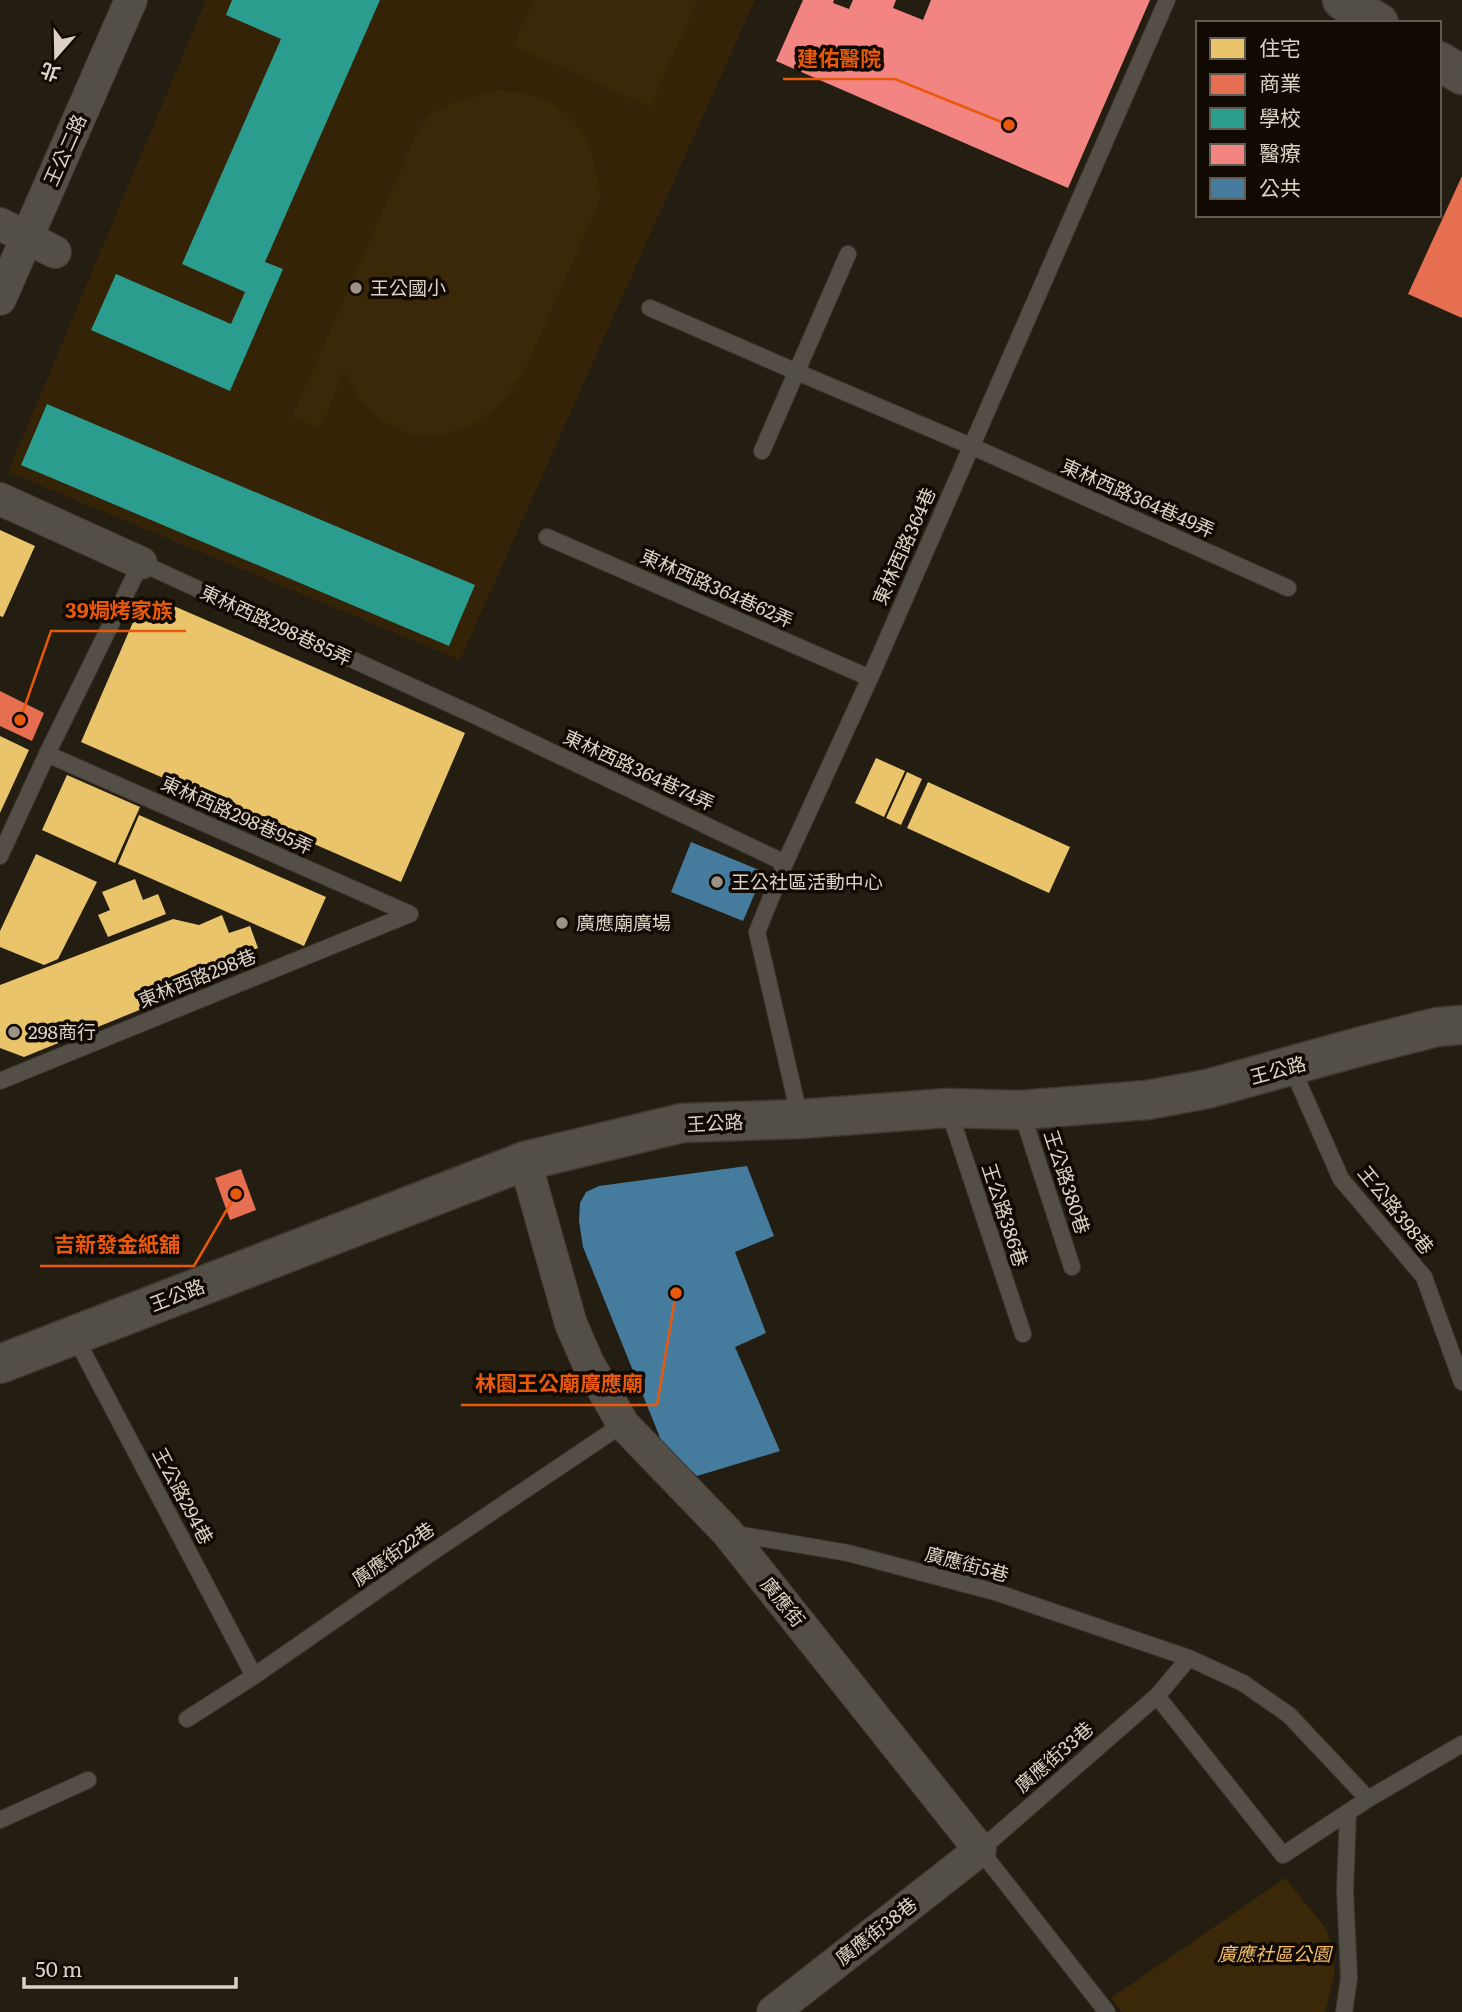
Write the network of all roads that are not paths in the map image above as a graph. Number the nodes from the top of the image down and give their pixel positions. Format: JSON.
{"nodes":[{"id":1,"x":131,"y":0,"type":"edge"},
{"id":2,"x":1167,"y":0,"type":"edge"},
{"id":3,"x":1342,"y":0,"type":"edge"},
{"id":4,"x":1376,"y":21,"type":"edge"},
{"id":5,"x":1441,"y":62,"type":"edge"},
{"id":6,"x":1462,"y":75,"type":"edge"},
{"id":7,"x":14,"y":231,"type":"edge"},
{"id":8,"x":55,"y":252,"type":"dead end"},
{"id":9,"x":848,"y":254,"type":"dead end"},
{"id":10,"x":0,"y":299,"type":"edge"},
{"id":11,"x":650,"y":308,"type":"dead end"},
{"id":12,"x":797,"y":372,"type":"junction"},
{"id":13,"x":971,"y":446,"type":"junction"},
{"id":14,"x":762,"y":451,"type":"dead end"},
{"id":15,"x":0,"y":499,"type":"edge"},
{"id":16,"x":547,"y":537,"type":"dead end"},
{"id":17,"x":141,"y":563,"type":"junction"},
{"id":18,"x":1288,"y":589,"type":"dead end"},
{"id":19,"x":870,"y":678,"type":"junction"},
{"id":20,"x":476,"y":716,"type":"joint"},
{"id":21,"x":47,"y":754,"type":"junction"},
{"id":22,"x":0,"y":856,"type":"edge"},
{"id":23,"x":785,"y":863,"type":"junction"},
{"id":24,"x":410,"y":914,"type":"joint"},
{"id":25,"x":1462,"y":1025,"type":"edge"},
{"id":26,"x":1292,"y":1066,"type":"junction"},
{"id":27,"x":0,"y":1082,"type":"edge"},
{"id":28,"x":948,"y":1108,"type":"junction"},
{"id":29,"x":1021,"y":1110,"type":"junction"},
{"id":30,"x":800,"y":1119,"type":"junction"},
{"id":31,"x":524,"y":1161,"type":"junction"},
{"id":32,"x":1072,"y":1267,"type":"dead end"},
{"id":33,"x":1023,"y":1334,"type":"dead end"},
{"id":34,"x":74,"y":1335,"type":"junction"},
{"id":35,"x":0,"y":1364,"type":"edge"},
{"id":36,"x":1462,"y":1382,"type":"edge"},
{"id":37,"x":624,"y":1424,"type":"junction"},
{"id":38,"x":727,"y":1532,"type":"junction"},
{"id":39,"x":1189,"y":1658,"type":"junction"},
{"id":40,"x":254,"y":1676,"type":"junction"},
{"id":41,"x":1157,"y":1696,"type":"junction"},
{"id":42,"x":187,"y":1719,"type":"dead end"},
{"id":43,"x":1462,"y":1744,"type":"edge"},
{"id":44,"x":88,"y":1780,"type":"dead end"},
{"id":45,"x":1368,"y":1799,"type":"junction"},
{"id":46,"x":1348,"y":1812,"type":"junction"},
{"id":47,"x":0,"y":1820,"type":"edge"},
{"id":48,"x":980,"y":1850,"type":"junction"},
{"id":49,"x":773,"y":2012,"type":"edge"},
{"id":50,"x":1107,"y":2012,"type":"edge"},
{"id":51,"x":1344,"y":2012,"type":"edge"}],
"edges":[{"from":1,"to":7,"type":"street","name":"王公二路"},
{"from":2,"to":13,"type":"lane","name":"東林西路364巷"},
{"from":3,"to":4,"type":"street"},
{"from":5,"to":6,"type":"street"},
{"from":7,"to":8,"type":"street"},
{"from":7,"to":10,"type":"street","name":"王公二路"},
{"from":9,"to":12,"type":"lane"},
{"from":11,"to":12,"type":"lane","name":"東林西路364巷49弄"},
{"from":12,"to":13,"type":"lane","name":"東林西路364巷49弄"},
{"from":12,"to":14,"type":"lane"},
{"from":13,"to":18,"type":"lane","name":"東林西路364巷49弄"},
{"from":13,"to":19,"type":"lane","name":"東林西路364巷"},
{"from":15,"to":17,"type":"street","name":"東林西路298巷85弄"},
{"from":16,"to":19,"type":"lane","name":"東林西路364巷62弄"},
{"from":17,"to":20,"type":"lane","name":"東林西路298巷85弄"},
{"from":17,"to":21,"type":"lane"},
{"from":19,"to":23,"type":"lane","name":"東林西路364巷"},
{"from":20,"to":23,"type":"lane","name":"東林西路364巷74弄"},
{"from":21,"to":22,"type":"lane"},
{"from":21,"to":24,"type":"lane","name":"東林西路298巷95弄"},
{"from":23,"to":30,"type":"lane","name":"東林西路364巷"},
{"from":24,"to":27,"type":"lane","name":"東林西路298巷"},
{"from":25,"to":26,"type":"street","name":"王公路"},
{"from":26,"to":29,"type":"street","name":"王公路"},
{"from":26,"to":36,"type":"lane","name":"王公路398巷"},
{"from":28,"to":29,"type":"street","name":"王公路"},
{"from":28,"to":30,"type":"street","name":"王公路"},
{"from":28,"to":33,"type":"lane","name":"王公路386巷"},
{"from":29,"to":32,"type":"lane","name":"王公路380巷"},
{"from":30,"to":31,"type":"street","name":"王公路"},
{"from":31,"to":34,"type":"street","name":"王公路"},
{"from":31,"to":37,"type":"street","name":"廣應街"},
{"from":34,"to":35,"type":"street","name":"王公路"},
{"from":34,"to":40,"type":"lane","name":"王公路294巷"},
{"from":37,"to":38,"type":"street","name":"廣應街"},
{"from":37,"to":40,"type":"lane","name":"廣應街22巷"},
{"from":38,"to":39,"type":"lane","name":"廣應街5巷"},
{"from":38,"to":48,"type":"street","name":"廣應街"},
{"from":39,"to":41,"type":"lane","name":"廣應街33巷"},
{"from":39,"to":45,"type":"lane","name":"廣應街5巷"},
{"from":40,"to":42,"type":"lane","name":"廣應街22巷"},
{"from":41,"to":46,"type":"lane"},
{"from":41,"to":48,"type":"lane","name":"廣應街33巷"},
{"from":43,"to":45,"type":"lane"},
{"from":44,"to":47,"type":"lane"},
{"from":45,"to":46,"type":"lane"},
{"from":46,"to":51,"type":"lane"},
{"from":48,"to":49,"type":"street","name":"廣應街38巷"},
{"from":48,"to":50,"type":"lane","name":"廣應街"}]}
